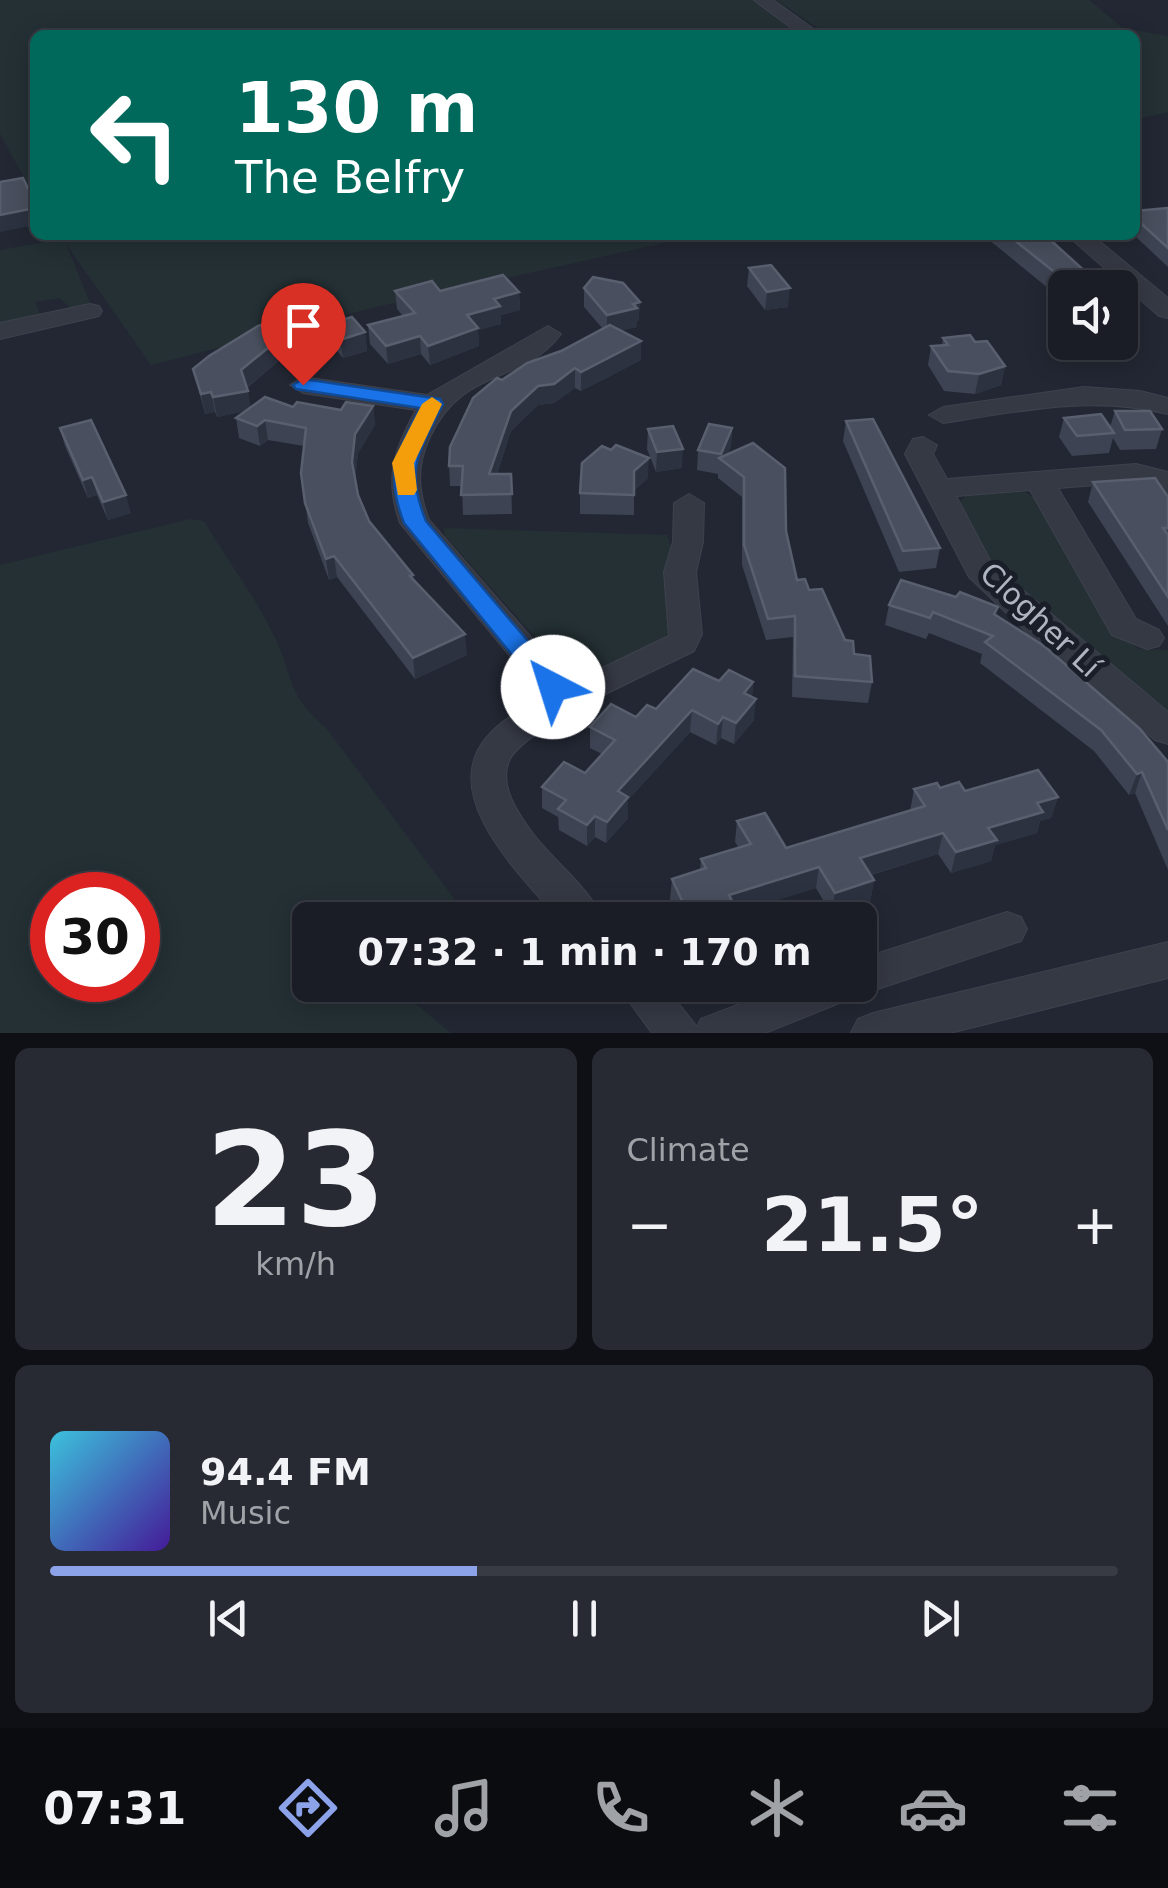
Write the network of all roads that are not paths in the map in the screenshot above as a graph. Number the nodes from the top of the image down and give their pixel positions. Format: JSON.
{"nodes":[{"id":1,"x":762,"y":0,"type":"edge"},
{"id":2,"x":806,"y":30,"type":"edge"},
{"id":3,"x":1084,"y":240,"type":"edge"},
{"id":4,"x":90,"y":311,"type":"dead end"},
{"id":5,"x":1168,"y":311,"type":"edge"},
{"id":6,"x":0,"y":330,"type":"edge"},
{"id":7,"x":548,"y":334,"type":"dead end"},
{"id":8,"x":303,"y":385,"type":"dead end"},
{"id":9,"x":433,"y":404,"type":"junction"},
{"id":10,"x":1168,"y":406,"type":"edge"},
{"id":11,"x":942,"y":415,"type":"dead end"},
{"id":12,"x":923,"y":444,"type":"dead end"},
{"id":13,"x":1039,"y":482,"type":"junction"},
{"id":14,"x":1168,"y":484,"type":"edge"},
{"id":15,"x":935,"y":489,"type":"junction"},
{"id":16,"x":688,"y":504,"type":"dead end"},
{"id":17,"x":1147,"y":638,"type":"dead end"},
{"id":18,"x":566,"y":700,"type":"junction"},
{"id":19,"x":1168,"y":731,"type":"edge"},
{"id":20,"x":569,"y":902,"type":"edge"},
{"id":21,"x":1007,"y":929,"type":"dead end"},
{"id":22,"x":1168,"y":960,"type":"edge"},
{"id":23,"x":877,"y":971,"type":"edge"},
{"id":24,"x":652,"y":1002,"type":"edge"},
{"id":25,"x":794,"y":1002,"type":"edge"},
{"id":26,"x":678,"y":1033,"type":"edge"},
{"id":27,"x":716,"y":1033,"type":"edge"},
{"id":28,"x":873,"y":1033,"type":"edge"}],
"edges":[{"from":1,"to":2,"type":"street"},
{"from":3,"to":5,"type":"street"},
{"from":4,"to":6,"type":"street"},
{"from":7,"to":9,"type":"street"},
{"from":8,"to":9,"type":"street"},
{"from":9,"to":18,"type":"street"},
{"from":10,"to":11,"type":"street"},
{"from":12,"to":15,"type":"street","name":"Clogher Lí"},
{"from":13,"to":14,"type":"street"},
{"from":13,"to":15,"type":"street"},
{"from":13,"to":17,"type":"street","name":"Clogher Lí"},
{"from":15,"to":19,"type":"street","name":"Clogher Lí"},
{"from":16,"to":18,"type":"street"},
{"from":18,"to":20,"type":"street"},
{"from":21,"to":23,"type":"street"},
{"from":22,"to":28,"type":"street"},
{"from":24,"to":26,"type":"street"},
{"from":25,"to":27,"type":"street"}]}
